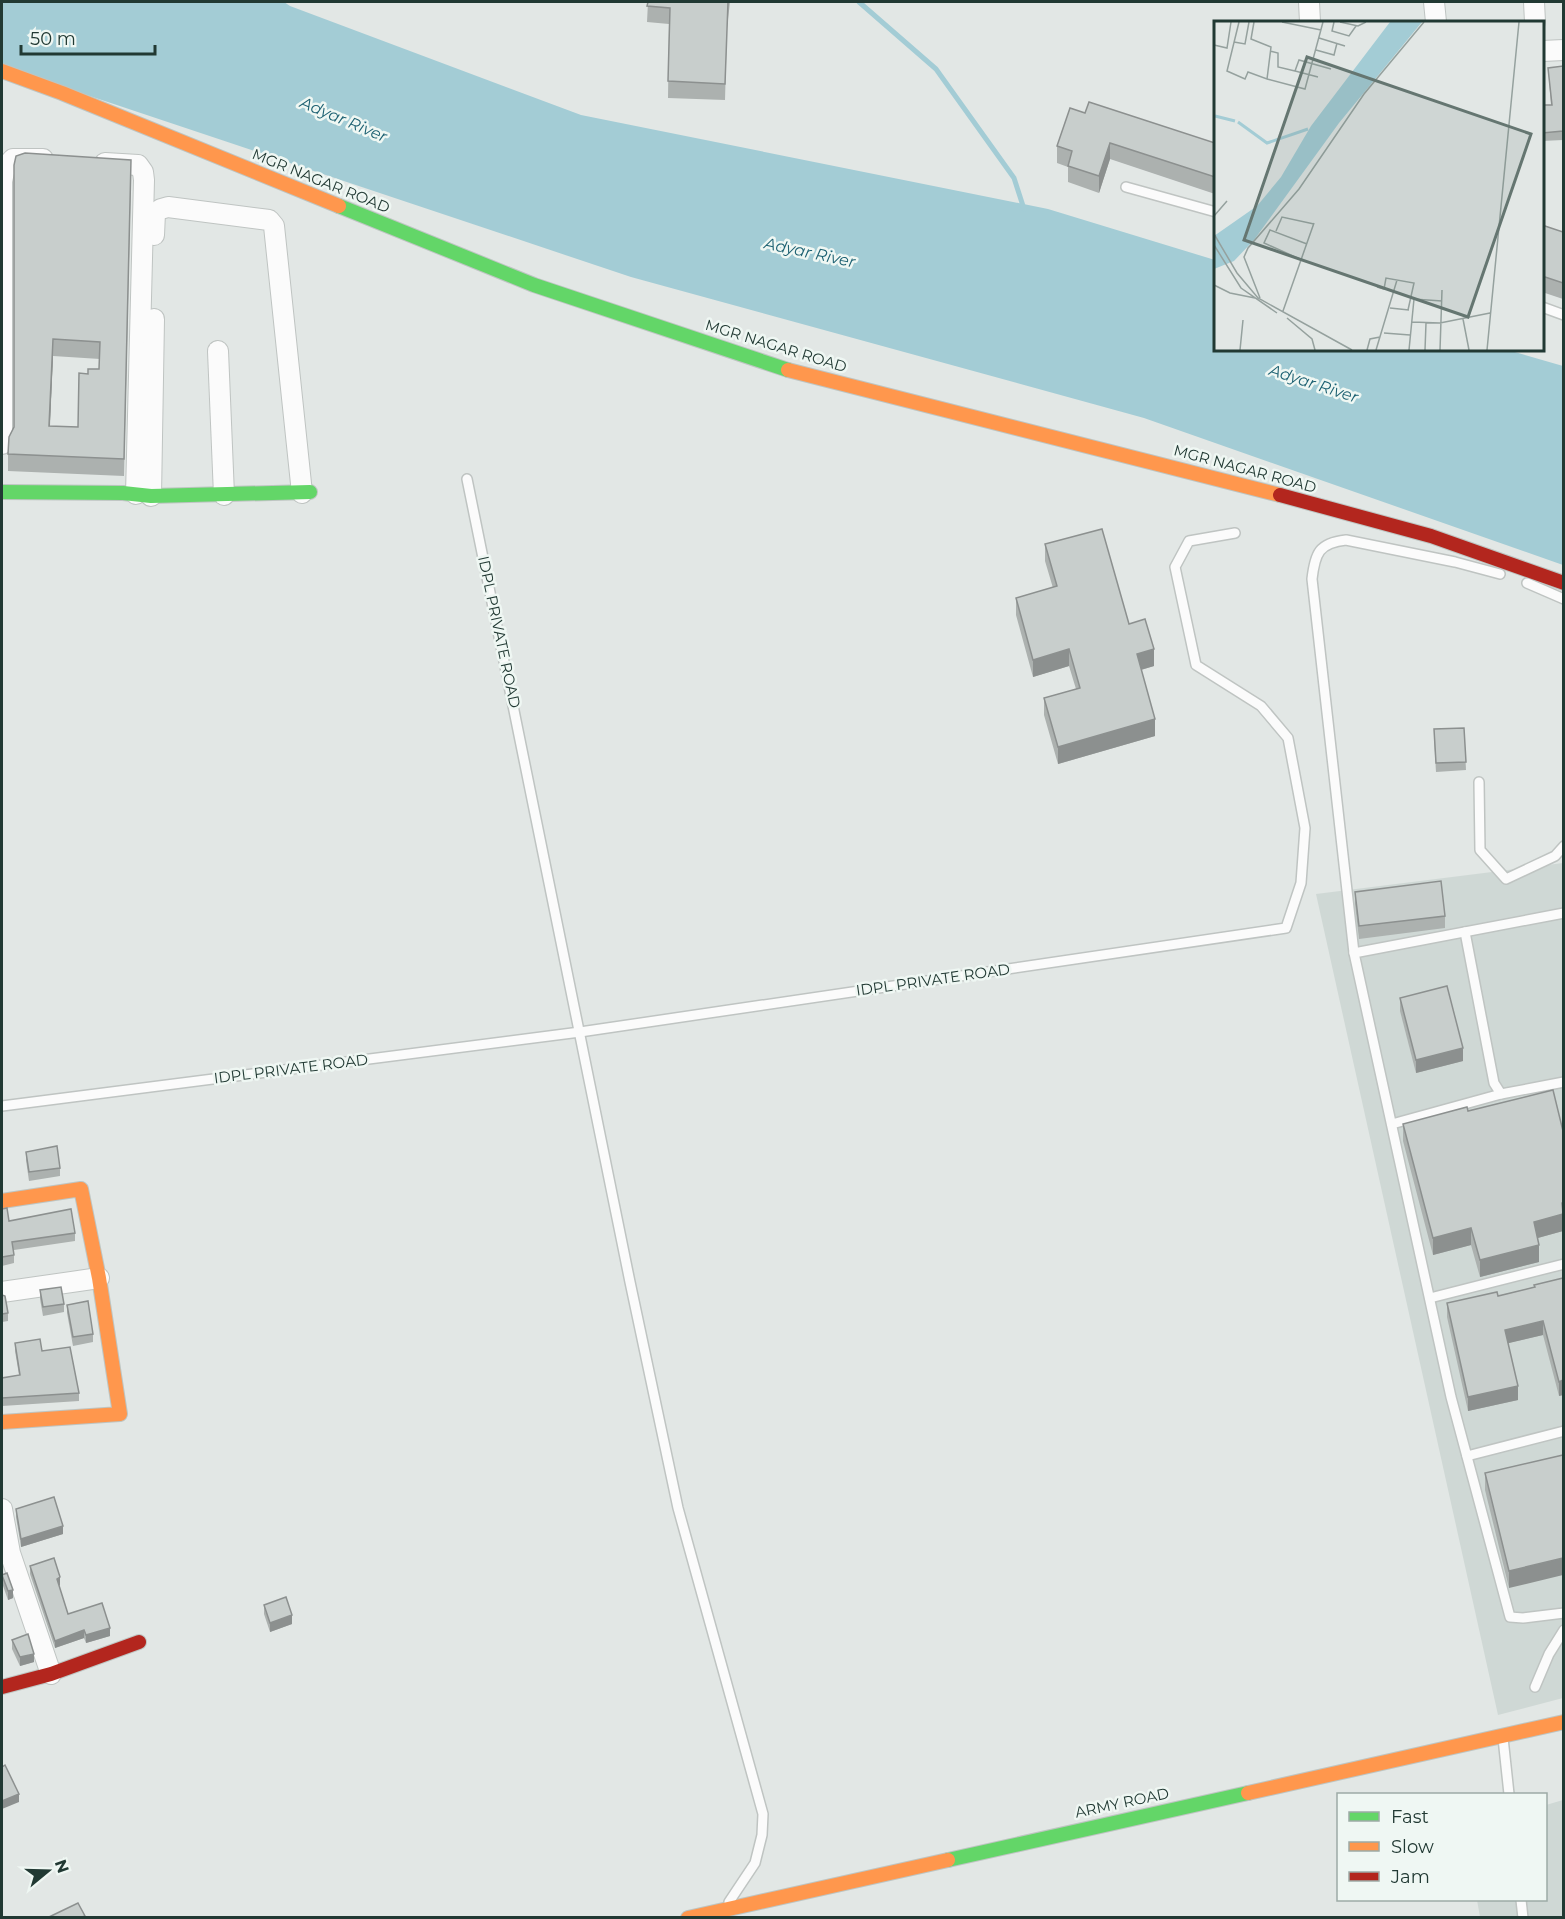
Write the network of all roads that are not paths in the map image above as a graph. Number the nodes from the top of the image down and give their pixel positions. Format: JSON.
{"nodes":[{"id":1,"x":1309,"y":2,"type":"edge"},
{"id":2,"x":1434,"y":2,"type":"edge"},
{"id":3,"x":1534,"y":2,"type":"edge"},
{"id":4,"x":1310,"y":21,"type":"edge"},
{"id":5,"x":1436,"y":21,"type":"edge"},
{"id":6,"x":1535,"y":21,"type":"edge"},
{"id":7,"x":1563,"y":50,"type":"edge"},
{"id":8,"x":1544,"y":51,"type":"edge"},
{"id":9,"x":2,"y":71,"type":"edge"},
{"id":10,"x":58,"y":160,"type":"edge"},
{"id":11,"x":92,"y":162,"type":"edge"},
{"id":12,"x":1126,"y":187,"type":"dead end"},
{"id":13,"x":1214,"y":212,"type":"edge"},
{"id":14,"x":1544,"y":309,"type":"edge"},
{"id":15,"x":1563,"y":315,"type":"edge"},
{"id":16,"x":218,"y":351,"type":"dead end"},
{"id":17,"x":2,"y":444,"type":"edge"},
{"id":18,"x":468,"y":479,"type":"dead end"},
{"id":19,"x":2,"y":492,"type":"edge"},
{"id":20,"x":306,"y":493,"type":"joint"},
{"id":21,"x":143,"y":495,"type":"junction"},
{"id":22,"x":224,"y":495,"type":"junction"},
{"id":23,"x":1235,"y":533,"type":"dead end"},
{"id":24,"x":1511,"y":576,"type":"dead end"},
{"id":25,"x":1521,"y":581,"type":"dead end"},
{"id":26,"x":1563,"y":583,"type":"edge"},
{"id":27,"x":1563,"y":599,"type":"edge"},
{"id":28,"x":1479,"y":782,"type":"dead end"},
{"id":29,"x":1563,"y":846,"type":"edge"},
{"id":30,"x":1563,"y":913,"type":"edge"},
{"id":31,"x":1465,"y":932,"type":"junction"},
{"id":32,"x":1354,"y":953,"type":"junction"},
{"id":33,"x":580,"y":1032,"type":"junction"},
{"id":34,"x":1563,"y":1082,"type":"edge"},
{"id":35,"x":1501,"y":1094,"type":"junction"},
{"id":36,"x":2,"y":1106,"type":"edge"},
{"id":37,"x":1392,"y":1124,"type":"junction"},
{"id":38,"x":2,"y":1201,"type":"edge"},
{"id":39,"x":1563,"y":1264,"type":"edge"},
{"id":40,"x":99,"y":1278,"type":"junction"},
{"id":41,"x":2,"y":1292,"type":"edge"},
{"id":42,"x":1430,"y":1298,"type":"junction"},
{"id":43,"x":2,"y":1422,"type":"edge"},
{"id":44,"x":1563,"y":1431,"type":"edge"},
{"id":45,"x":1467,"y":1456,"type":"junction"},
{"id":46,"x":2,"y":1509,"type":"edge"},
{"id":47,"x":1563,"y":1613,"type":"edge"},
{"id":48,"x":1563,"y":1630,"type":"edge"},
{"id":49,"x":139,"y":1642,"type":"dead end"},
{"id":50,"x":51,"y":1674,"type":"junction"},
{"id":51,"x":2,"y":1687,"type":"edge"},
{"id":52,"x":1535,"y":1687,"type":"dead end"},
{"id":53,"x":1563,"y":1722,"type":"edge"},
{"id":54,"x":1502,"y":1736,"type":"junction"},
{"id":55,"x":1509,"y":1793,"type":"edge"},
{"id":56,"x":1521,"y":1901,"type":"edge"},
{"id":57,"x":725,"y":1909,"type":"junction"},
{"id":58,"x":688,"y":1917,"type":"edge"},
{"id":59,"x":1523,"y":1917,"type":"edge"}],
"edges":[{"from":1,"to":4,"type":"street"},
{"from":2,"to":5,"type":"street"},
{"from":3,"to":6,"type":"street"},
{"from":7,"to":8,"type":"street"},
{"from":9,"to":26,"type":"street","name":"MGR NAGAR ROAD"},
{"from":10,"to":17,"type":"street"},
{"from":11,"to":21,"type":"street"},
{"from":12,"to":13,"type":"lane"},
{"from":14,"to":15,"type":"lane"},
{"from":16,"to":22,"type":"street"},
{"from":18,"to":33,"type":"lane","name":"IDPL PRIVATE ROAD"},
{"from":19,"to":21,"type":"street"},
{"from":20,"to":21,"type":"street"},
{"from":20,"to":22,"type":"street"},
{"from":21,"to":22,"type":"street"},
{"from":23,"to":33,"type":"lane","name":"IDPL PRIVATE ROAD"},
{"from":24,"to":32,"type":"lane"},
{"from":25,"to":27,"type":"lane"},
{"from":28,"to":29,"type":"lane"},
{"from":30,"to":31,"type":"lane"},
{"from":31,"to":32,"type":"lane"},
{"from":31,"to":35,"type":"lane"},
{"from":32,"to":37,"type":"lane"},
{"from":33,"to":36,"type":"lane","name":"IDPL PRIVATE ROAD"},
{"from":33,"to":57,"type":"lane"},
{"from":34,"to":35,"type":"lane"},
{"from":35,"to":37,"type":"lane"},
{"from":37,"to":42,"type":"lane"},
{"from":38,"to":40,"type":"street"},
{"from":39,"to":42,"type":"lane"},
{"from":40,"to":41,"type":"street"},
{"from":40,"to":43,"type":"street"},
{"from":42,"to":45,"type":"lane"},
{"from":44,"to":45,"type":"lane"},
{"from":45,"to":47,"type":"lane"},
{"from":46,"to":50,"type":"street"},
{"from":48,"to":52,"type":"lane"},
{"from":49,"to":50,"type":"street"},
{"from":50,"to":51,"type":"street"},
{"from":53,"to":54,"type":"street","name":"ARMY ROAD"},
{"from":54,"to":55,"type":"lane"},
{"from":54,"to":57,"type":"street","name":"ARMY ROAD"},
{"from":56,"to":59,"type":"lane"},
{"from":57,"to":58,"type":"street","name":"ARMY ROAD"}]}
